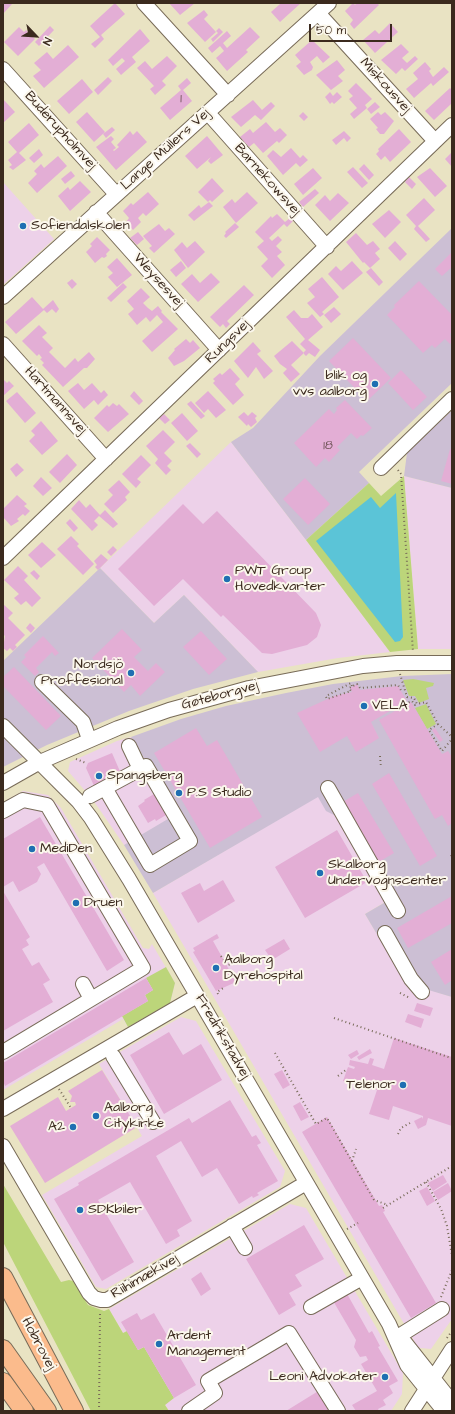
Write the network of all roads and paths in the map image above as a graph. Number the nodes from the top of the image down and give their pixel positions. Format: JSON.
{"nodes":[{"id":1,"x":144,"y":3,"type":"edge"},
{"id":2,"x":329,"y":3,"type":"edge"},
{"id":3,"x":318,"y":13,"type":"junction"},
{"id":4,"x":3,"y":69,"type":"edge"},
{"id":5,"x":228,"y":95,"type":"junction"},
{"id":6,"x":208,"y":113,"type":"junction"},
{"id":7,"x":452,"y":125,"type":"edge"},
{"id":8,"x":435,"y":142,"type":"junction"},
{"id":9,"x":116,"y":194,"type":"junction"},
{"id":10,"x":96,"y":212,"type":"junction"},
{"id":11,"x":327,"y":247,"type":"junction"},
{"id":12,"x":3,"y":297,"type":"edge"},
{"id":13,"x":3,"y":344,"type":"edge"},
{"id":14,"x":219,"y":350,"type":"junction"},
{"id":15,"x":452,"y":399,"type":"edge"},
{"id":16,"x":106,"y":459,"type":"junction"},
{"id":17,"x":385,"y":464,"type":"joint"},
{"id":18,"x":6,"y":550,"type":"edge"},
{"id":19,"x":397,"y":663,"type":"junction"},
{"id":20,"x":414,"y":663,"type":"junction"},
{"id":21,"x":452,"y":663,"type":"edge"},
{"id":22,"x":42,"y":682,"type":"dead end"},
{"id":23,"x":353,"y":686,"type":"junction"},
{"id":24,"x":403,"y":692,"type":"junction"},
{"id":25,"x":429,"y":701,"type":"dead end"},
{"id":26,"x":426,"y":702,"type":"junction"},
{"id":27,"x":405,"y":704,"type":"dead end"},
{"id":28,"x":416,"y":705,"type":"junction"},
{"id":29,"x":438,"y":724,"type":"junction"},
{"id":30,"x":3,"y":726,"type":"edge"},
{"id":31,"x":452,"y":738,"type":"edge"},
{"id":32,"x":89,"y":739,"type":"junction"},
{"id":33,"x":129,"y":746,"type":"dead end"},
{"id":34,"x":380,"y":756,"type":"dead end"},
{"id":35,"x":73,"y":758,"type":"dead end"},
{"id":36,"x":40,"y":762,"type":"junction"},
{"id":37,"x":86,"y":763,"type":"dead end"},
{"id":38,"x":381,"y":767,"type":"dead end"},
{"id":39,"x":140,"y":769,"type":"junction"},
{"id":40,"x":3,"y":783,"type":"edge"},
{"id":41,"x":104,"y":788,"type":"junction"},
{"id":42,"x":328,"y":788,"type":"dead end"},
{"id":43,"x":90,"y":796,"type":"dead end"},
{"id":44,"x":3,"y":811,"type":"edge"},
{"id":45,"x":398,"y":911,"type":"dead end"},
{"id":46,"x":385,"y":933,"type":"dead end"},
{"id":47,"x":221,"y":956,"type":"dead end"},
{"id":48,"x":231,"y":964,"type":"dead end"},
{"id":49,"x":83,"y":984,"type":"dead end"},
{"id":50,"x":225,"y":987,"type":"dead end"},
{"id":51,"x":400,"y":993,"type":"dead end"},
{"id":52,"x":218,"y":994,"type":"dead end"},
{"id":53,"x":197,"y":996,"type":"junction"},
{"id":54,"x":418,"y":996,"type":"joint"},
{"id":55,"x":91,"y":999,"type":"junction"},
{"id":56,"x":334,"y":1018,"type":"dead end"},
{"id":57,"x":3,"y":1052,"type":"edge"},
{"id":58,"x":275,"y":1053,"type":"dead end"},
{"id":59,"x":114,"y":1056,"type":"dead end"},
{"id":60,"x":451,"y":1058,"type":"dead end"},
{"id":61,"x":347,"y":1070,"type":"dead end"},
{"id":62,"x":338,"y":1076,"type":"dead end"},
{"id":63,"x":53,"y":1080,"type":"junction"},
{"id":64,"x":71,"y":1108,"type":"dead end"},
{"id":65,"x":3,"y":1109,"type":"edge"},
{"id":66,"x":153,"y":1122,"type":"dead end"},
{"id":67,"x":410,"y":1123,"type":"dead end"},
{"id":68,"x":398,"y":1134,"type":"dead end"},
{"id":69,"x":3,"y":1146,"type":"edge"},
{"id":70,"x":356,"y":1149,"type":"dead end"},
{"id":71,"x":352,"y":1161,"type":"junction"},
{"id":72,"x":452,"y":1166,"type":"edge"},
{"id":73,"x":426,"y":1182,"type":"junction"},
{"id":74,"x":306,"y":1183,"type":"junction"},
{"id":75,"x":388,"y":1205,"type":"junction"},
{"id":76,"x":383,"y":1208,"type":"dead end"},
{"id":77,"x":358,"y":1223,"type":"dead end"},
{"id":78,"x":232,"y":1226,"type":"junction"},
{"id":79,"x":352,"y":1226,"type":"dead end"},
{"id":80,"x":245,"y":1248,"type":"dead end"},
{"id":81,"x":452,"y":1256,"type":"edge"},
{"id":82,"x":452,"y":1270,"type":"edge"},
{"id":83,"x":3,"y":1277,"type":"edge"},
{"id":84,"x":362,"y":1278,"type":"junction"},
{"id":85,"x":100,"y":1300,"type":"junction"},
{"id":86,"x":311,"y":1307,"type":"dead end"},
{"id":87,"x":442,"y":1309,"type":"joint"},
{"id":88,"x":389,"y":1324,"type":"junction"},
{"id":89,"x":399,"y":1336,"type":"junction"},
{"id":90,"x":3,"y":1349,"type":"edge"},
{"id":91,"x":452,"y":1349,"type":"edge"},
{"id":92,"x":3,"y":1382,"type":"edge"},
{"id":93,"x":430,"y":1383,"type":"junction"},
{"id":94,"x":452,"y":1402,"type":"edge"},
{"id":95,"x":24,"y":1411,"type":"edge"},
{"id":96,"x":47,"y":1411,"type":"edge"},
{"id":97,"x":74,"y":1411,"type":"edge"},
{"id":98,"x":99,"y":1411,"type":"edge"},
{"id":99,"x":189,"y":1411,"type":"edge"},
{"id":100,"x":338,"y":1411,"type":"edge"},
{"id":101,"x":412,"y":1411,"type":"edge"},
{"id":102,"x":444,"y":1411,"type":"edge"}],
"edges":[{"from":1,"to":5,"type":"street"},
{"from":2,"to":3,"type":"street","name":"Lange Müllers Vej"},
{"from":3,"to":5,"type":"street","name":"Lange Müllers Vej"},
{"from":3,"to":8,"type":"street","name":"Miskousvej"},
{"from":4,"to":9,"type":"street","name":"Buderupholmvej"},
{"from":5,"to":6,"type":"street","name":"Lange Müllers Vej"},
{"from":6,"to":9,"type":"street","name":"Lange Müllers Vej"},
{"from":6,"to":11,"type":"street","name":"Barnekowsvej"},
{"from":7,"to":8,"type":"street","name":"Rungsvej"},
{"from":8,"to":11,"type":"street","name":"Rungsvej"},
{"from":9,"to":10,"type":"street","name":"Lange Müllers Vej"},
{"from":10,"to":12,"type":"street","name":"Lange Müllers Vej"},
{"from":10,"to":14,"type":"street","name":"Weysesvej"},
{"from":11,"to":14,"type":"street","name":"Rungsvej"},
{"from":13,"to":16,"type":"street","name":"Hartmannsvej"},
{"from":14,"to":16,"type":"street","name":"Rungsvej"},
{"from":15,"to":17,"type":"street"},
{"from":16,"to":18,"type":"street","name":"Rungsvej"},
{"from":17,"to":20,"type":"path"},
{"from":19,"to":20,"type":"street","name":"Gøteborgvej"},
{"from":19,"to":24,"type":"path"},
{"from":19,"to":32,"type":"street","name":"Gøteborgvej"},
{"from":20,"to":21,"type":"street","name":"Gøteborgvej"},
{"from":22,"to":32,"type":"street"},
{"from":23,"to":23,"type":"path"},
{"from":23,"to":24,"type":"path"},
{"from":24,"to":28,"type":"path"},
{"from":25,"to":26,"type":"path"},
{"from":26,"to":28,"type":"path"},
{"from":26,"to":29,"type":"path"},
{"from":27,"to":28,"type":"path"},
{"from":29,"to":31,"type":"path"},
{"from":29,"to":31,"type":"path"},
{"from":30,"to":36,"type":"street","name":"Fredrikstadvej"},
{"from":32,"to":36,"type":"street","name":"Gøteborgvej"},
{"from":33,"to":39,"type":"street"},
{"from":34,"to":38,"type":"path"},
{"from":35,"to":37,"type":"path"},
{"from":36,"to":40,"type":"street","name":"Gøteborgvej"},
{"from":36,"to":53,"type":"street","name":"Fredrikstadvej"},
{"from":39,"to":41,"type":"street"},
{"from":39,"to":41,"type":"street"},
{"from":41,"to":43,"type":"street"},
{"from":42,"to":45,"type":"street"},
{"from":44,"to":55,"type":"street"},
{"from":46,"to":54,"type":"street"},
{"from":47,"to":48,"type":"path"},
{"from":49,"to":55,"type":"street"},
{"from":50,"to":52,"type":"path"},
{"from":51,"to":54,"type":"path"},
{"from":53,"to":63,"type":"street"},
{"from":53,"to":74,"type":"street","name":"Fredrikstadvej"},
{"from":55,"to":57,"type":"street"},
{"from":56,"to":60,"type":"path"},
{"from":58,"to":71,"type":"path"},
{"from":59,"to":66,"type":"street"},
{"from":61,"to":62,"type":"path"},
{"from":63,"to":64,"type":"path"},
{"from":63,"to":65,"type":"street"},
{"from":67,"to":68,"type":"path"},
{"from":69,"to":85,"type":"street","name":"Riihimækivej"},
{"from":70,"to":71,"type":"path"},
{"from":71,"to":75,"type":"path"},
{"from":72,"to":73,"type":"path"},
{"from":73,"to":75,"type":"path"},
{"from":73,"to":81,"type":"path"},
{"from":74,"to":78,"type":"street","name":"Riihimækivej"},
{"from":74,"to":84,"type":"street","name":"Fredrikstadvej"},
{"from":75,"to":76,"type":"path"},
{"from":77,"to":79,"type":"path"},
{"from":78,"to":80,"type":"street"},
{"from":78,"to":85,"type":"street","name":"Riihimækivej"},
{"from":82,"to":87,"type":"path"},
{"from":83,"to":97,"type":"main road","name":"Hobrovej"},
{"from":84,"to":86,"type":"street"},
{"from":84,"to":88,"type":"street","name":"Fredrikstadvej"},
{"from":85,"to":98,"type":"path"},
{"from":87,"to":89,"type":"street"},
{"from":88,"to":89,"type":"street","name":"Fredrikstadvej"},
{"from":88,"to":93,"type":"street","name":"Fredrikstadvej"},
{"from":89,"to":93,"type":"street","name":"Fredrikstadvej"},
{"from":90,"to":96,"type":"main road"},
{"from":91,"to":93,"type":"street"},
{"from":92,"to":95,"type":"main road"},
{"from":93,"to":94,"type":"street"},
{"from":93,"to":101,"type":"street"},
{"from":93,"to":102,"type":"street"},
{"from":99,"to":100,"type":"street"}]}
